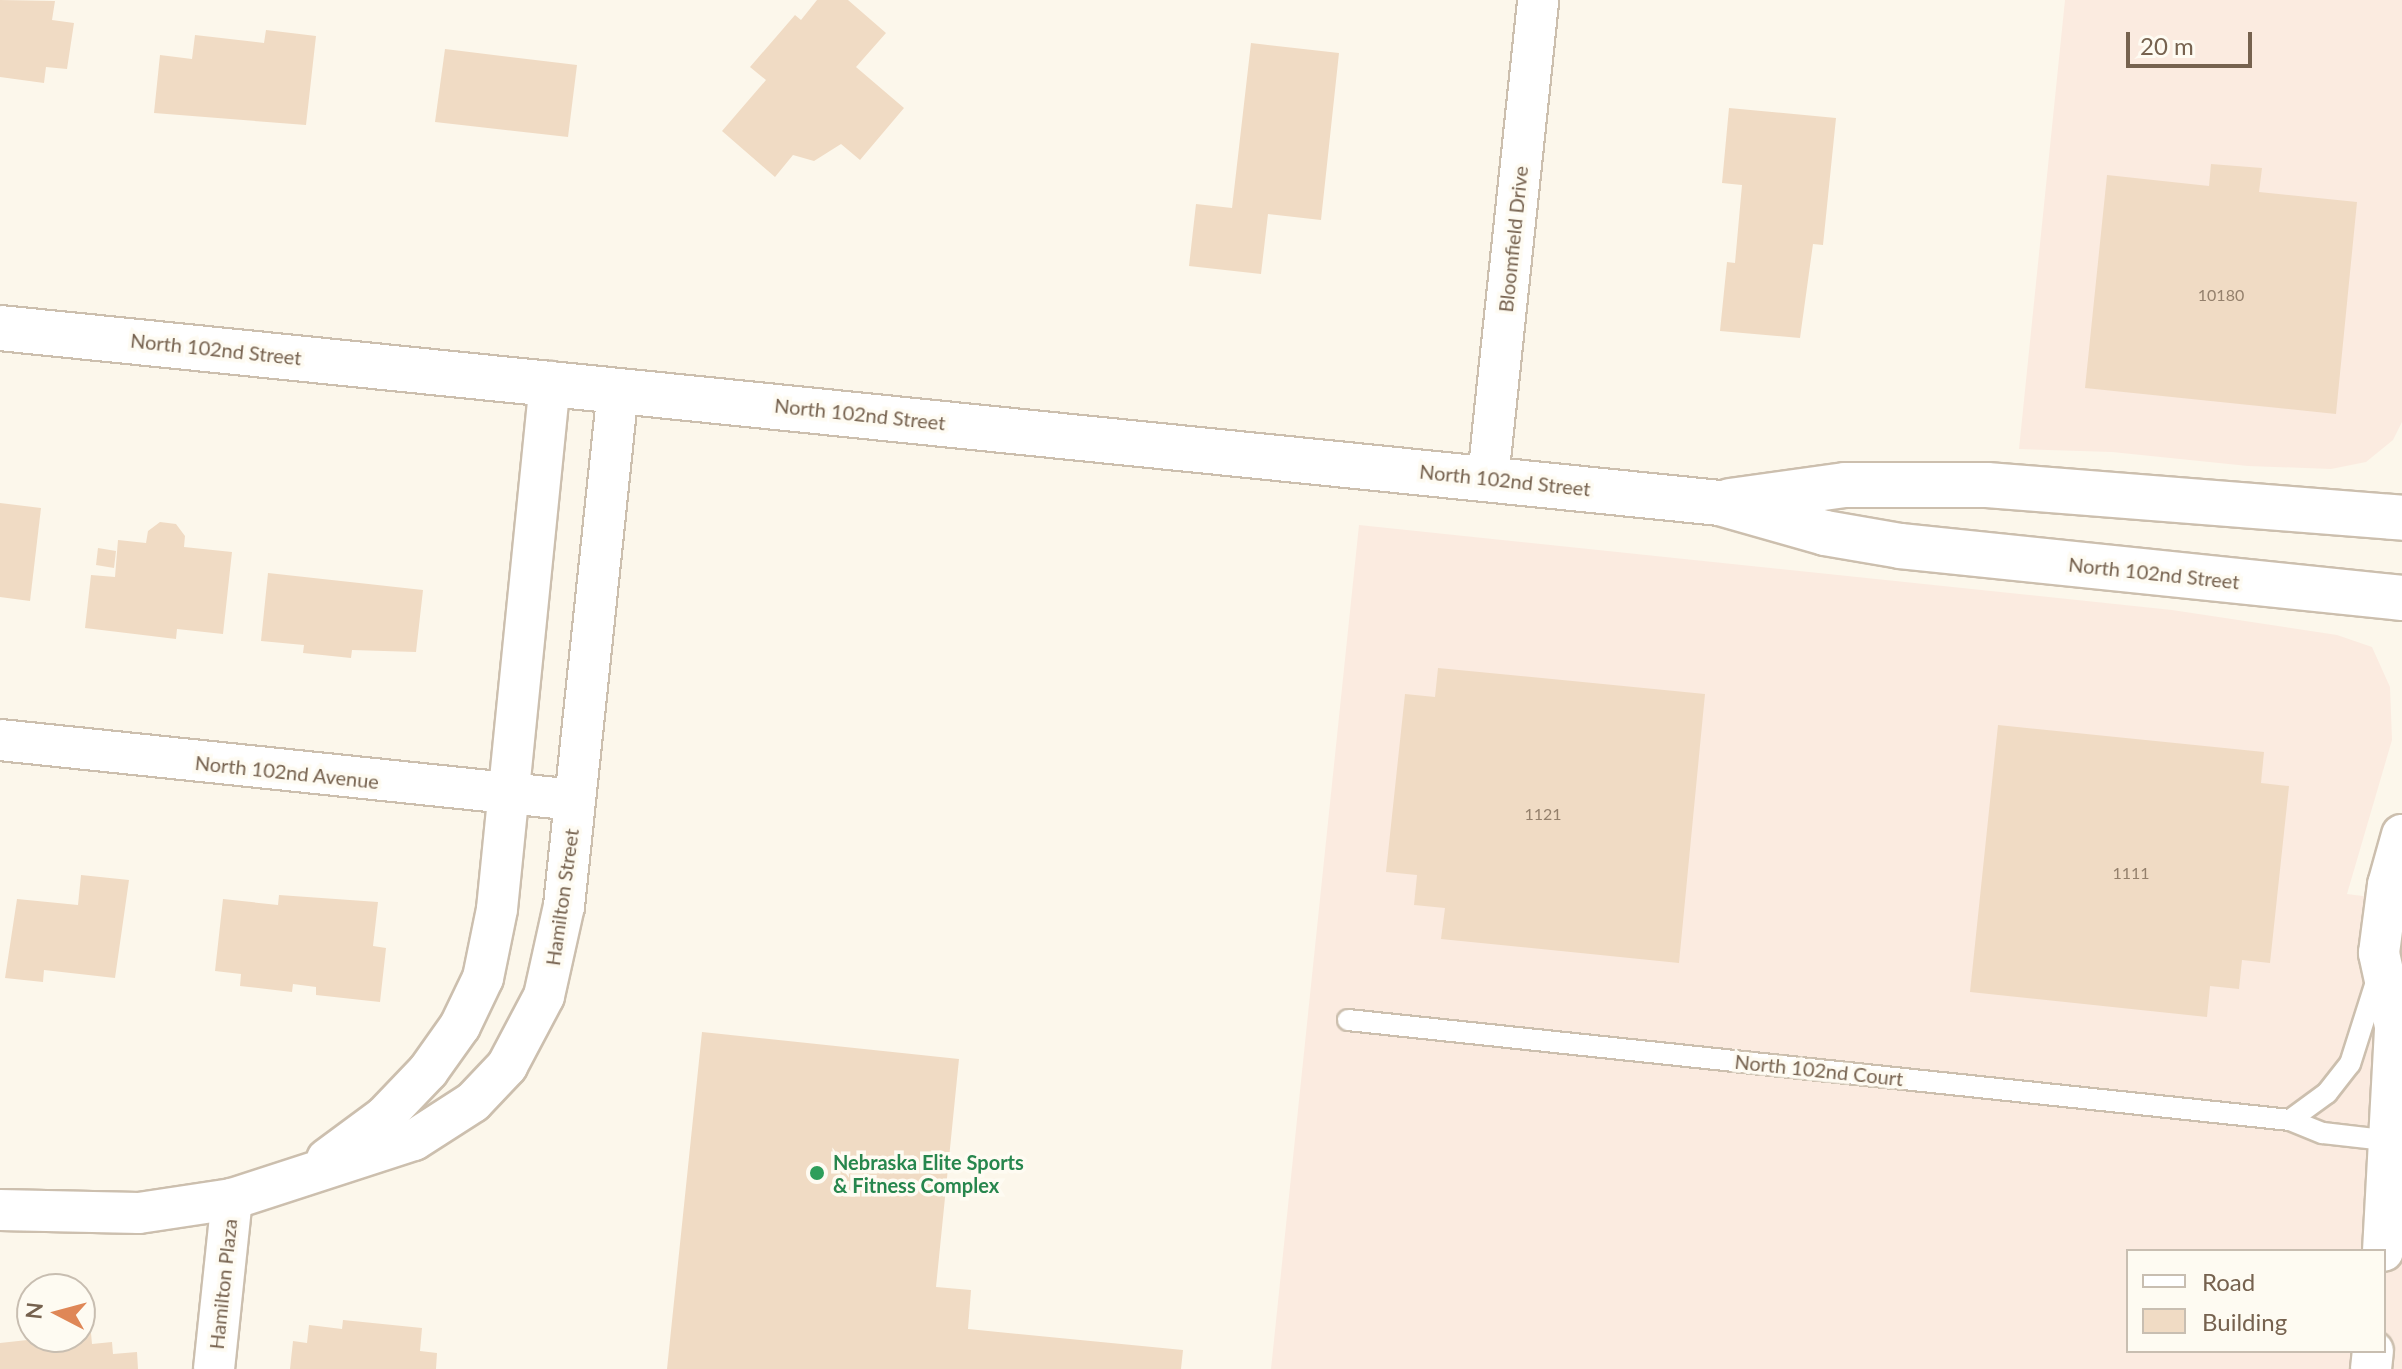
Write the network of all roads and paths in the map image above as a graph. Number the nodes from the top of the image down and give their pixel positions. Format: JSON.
{"nodes":[{"id":1,"x":1538,"y":0,"type":"edge"},
{"id":2,"x":0,"y":328,"type":"edge"},
{"id":3,"x":550,"y":382,"type":"junction"},
{"id":4,"x":618,"y":390,"type":"junction"},
{"id":5,"x":1488,"y":478,"type":"junction"},
{"id":6,"x":1720,"y":503,"type":"junction"},
{"id":7,"x":2402,"y":518,"type":"edge"},
{"id":8,"x":2402,"y":598,"type":"edge"},
{"id":9,"x":0,"y":740,"type":"edge"},
{"id":10,"x":506,"y":795,"type":"junction"},
{"id":11,"x":575,"y":800,"type":"junction"},
{"id":12,"x":2402,"y":835,"type":"edge"},
{"id":13,"x":2380,"y":967,"type":"junction"},
{"id":14,"x":2398,"y":1013,"type":"edge"},
{"id":15,"x":1348,"y":1020,"type":"dead end"},
{"id":16,"x":2290,"y":1120,"type":"junction"},
{"id":17,"x":2392,"y":1141,"type":"junction"},
{"id":18,"x":307,"y":1173,"type":"junction"},
{"id":19,"x":232,"y":1199,"type":"junction"},
{"id":20,"x":0,"y":1210,"type":"edge"},
{"id":21,"x":2383,"y":1249,"type":"edge"},
{"id":22,"x":214,"y":1369,"type":"edge"}],
"edges":[{"from":1,"to":5,"type":"street","name":"Bloomfield Drive"},
{"from":2,"to":3,"type":"main road","name":"North 102nd Street"},
{"from":3,"to":4,"type":"main road","name":"North 102nd Street"},
{"from":3,"to":10,"type":"street"},
{"from":4,"to":5,"type":"main road","name":"North 102nd Street"},
{"from":4,"to":11,"type":"street","name":"Hamilton Street"},
{"from":5,"to":6,"type":"main road","name":"North 102nd Street"},
{"from":6,"to":7,"type":"main road","name":"North 102nd Street"},
{"from":6,"to":8,"type":"main road","name":"North 102nd Street"},
{"from":9,"to":10,"type":"street","name":"North 102nd Avenue"},
{"from":10,"to":11,"type":"street","name":"North 102nd Avenue"},
{"from":10,"to":18,"type":"street"},
{"from":11,"to":18,"type":"street","name":"Hamilton Street"},
{"from":12,"to":13,"type":"street"},
{"from":13,"to":14,"type":"street"},
{"from":13,"to":16,"type":"lane"},
{"from":14,"to":17,"type":"street"},
{"from":15,"to":16,"type":"lane","name":"North 102nd Court"},
{"from":16,"to":17,"type":"lane","name":"North 102nd Court"},
{"from":17,"to":21,"type":"street"},
{"from":18,"to":19,"type":"street"},
{"from":19,"to":20,"type":"street"},
{"from":19,"to":22,"type":"street","name":"Hamilton Plaza"}]}
